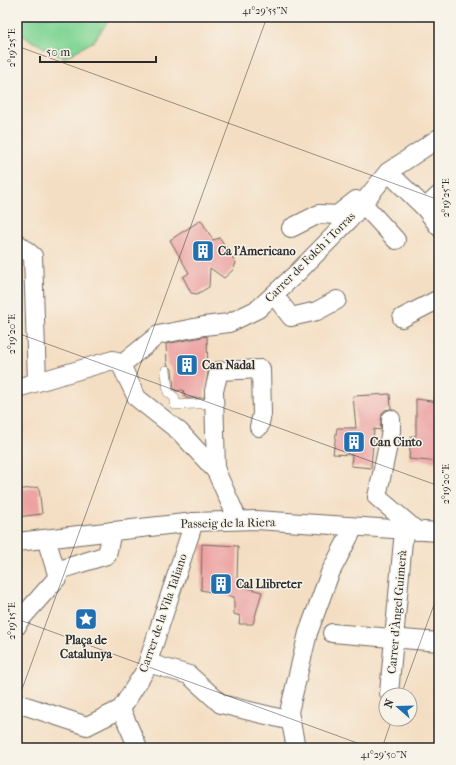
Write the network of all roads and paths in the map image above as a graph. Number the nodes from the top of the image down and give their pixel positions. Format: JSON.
{"nodes":[{"id":1,"x":439,"y":138,"type":"edge"},
{"id":2,"x":384,"y":176,"type":"junction"},
{"id":3,"x":439,"y":195,"type":"edge"},
{"id":4,"x":363,"y":204,"type":"junction"},
{"id":5,"x":425,"y":208,"type":"junction"},
{"id":6,"x":439,"y":227,"type":"edge"},
{"id":7,"x":291,"y":228,"type":"dead end"},
{"id":8,"x":396,"y":240,"type":"dead end"},
{"id":9,"x":17,"y":243,"type":"edge"},
{"id":10,"x":274,"y":296,"type":"junction"},
{"id":11,"x":439,"y":299,"type":"edge"},
{"id":12,"x":337,"y":300,"type":"dead end"},
{"id":13,"x":402,"y":318,"type":"dead end"},
{"id":14,"x":117,"y":362,"type":"junction"},
{"id":15,"x":166,"y":370,"type":"dead end"},
{"id":16,"x":37,"y":382,"type":"junction"},
{"id":17,"x":17,"y":388,"type":"edge"},
{"id":18,"x":215,"y":403,"type":"junction"},
{"id":19,"x":392,"y":419,"type":"dead end"},
{"id":20,"x":259,"y":427,"type":"dead end"},
{"id":21,"x":216,"y":472,"type":"junction"},
{"id":22,"x":238,"y":520,"type":"junction"},
{"id":23,"x":194,"y":522,"type":"junction"},
{"id":24,"x":354,"y":527,"type":"junction"},
{"id":25,"x":112,"y":531,"type":"junction"},
{"id":26,"x":411,"y":531,"type":"junction"},
{"id":27,"x":439,"y":532,"type":"edge"},
{"id":28,"x":46,"y":539,"type":"junction"},
{"id":29,"x":17,"y":542,"type":"edge"},
{"id":30,"x":56,"y":571,"type":"junction"},
{"id":31,"x":17,"y":626,"type":"edge"},
{"id":32,"x":332,"y":633,"type":"dead end"},
{"id":33,"x":394,"y":639,"type":"junction"},
{"id":34,"x":439,"y":642,"type":"edge"},
{"id":35,"x":148,"y":663,"type":"junction"},
{"id":36,"x":390,"y":687,"type":"edge"},
{"id":37,"x":17,"y":703,"type":"edge"},
{"id":38,"x":121,"y":709,"type":"junction"},
{"id":39,"x":291,"y":721,"type":"junction"},
{"id":40,"x":138,"y":748,"type":"edge"},
{"id":41,"x":296,"y":748,"type":"edge"}],
"edges":[{"from":1,"to":2,"type":"street","name":"Carrer de Folch i Torras"},
{"from":2,"to":4,"type":"street","name":"Carrer de Folch i Torras"},
{"from":2,"to":5,"type":"street"},
{"from":2,"to":7,"type":"street"},
{"from":3,"to":5,"type":"street"},
{"from":4,"to":8,"type":"street"},
{"from":4,"to":10,"type":"street","name":"Carrer de Folch i Torras"},
{"from":5,"to":6,"type":"street"},
{"from":9,"to":16,"type":"street"},
{"from":10,"to":12,"type":"street"},
{"from":10,"to":14,"type":"street","name":"Carrer de Folch i Torras"},
{"from":11,"to":13,"type":"street"},
{"from":14,"to":16,"type":"street"},
{"from":14,"to":21,"type":"street"},
{"from":15,"to":18,"type":"lane"},
{"from":16,"to":17,"type":"street"},
{"from":18,"to":20,"type":"street"},
{"from":18,"to":21,"type":"street"},
{"from":19,"to":26,"type":"street"},
{"from":21,"to":22,"type":"street"},
{"from":22,"to":23,"type":"street","name":"Passeig de la Riera"},
{"from":22,"to":24,"type":"street","name":"Passeig de la Riera"},
{"from":23,"to":25,"type":"street","name":"Passeig de la Riera"},
{"from":23,"to":35,"type":"street","name":"Carrer de la Vila Taliano"},
{"from":24,"to":26,"type":"street","name":"Passeig de la Riera"},
{"from":24,"to":39,"type":"street"},
{"from":25,"to":28,"type":"street","name":"Passeig de la Riera"},
{"from":25,"to":30,"type":"street"},
{"from":26,"to":27,"type":"street","name":"Passeig de la Riera"},
{"from":26,"to":33,"type":"street","name":"Carrer d'Àngel Guimerà"},
{"from":28,"to":29,"type":"street","name":"Passeig de la Riera"},
{"from":28,"to":30,"type":"street"},
{"from":30,"to":31,"type":"street"},
{"from":32,"to":33,"type":"street"},
{"from":33,"to":34,"type":"street"},
{"from":33,"to":36,"type":"street","name":"Carrer d'Àngel Guimerà"},
{"from":35,"to":38,"type":"street","name":"Carrer de la Vila Taliano"},
{"from":35,"to":39,"type":"street"},
{"from":37,"to":38,"type":"street"},
{"from":38,"to":40,"type":"street"},
{"from":39,"to":41,"type":"street"}]}
